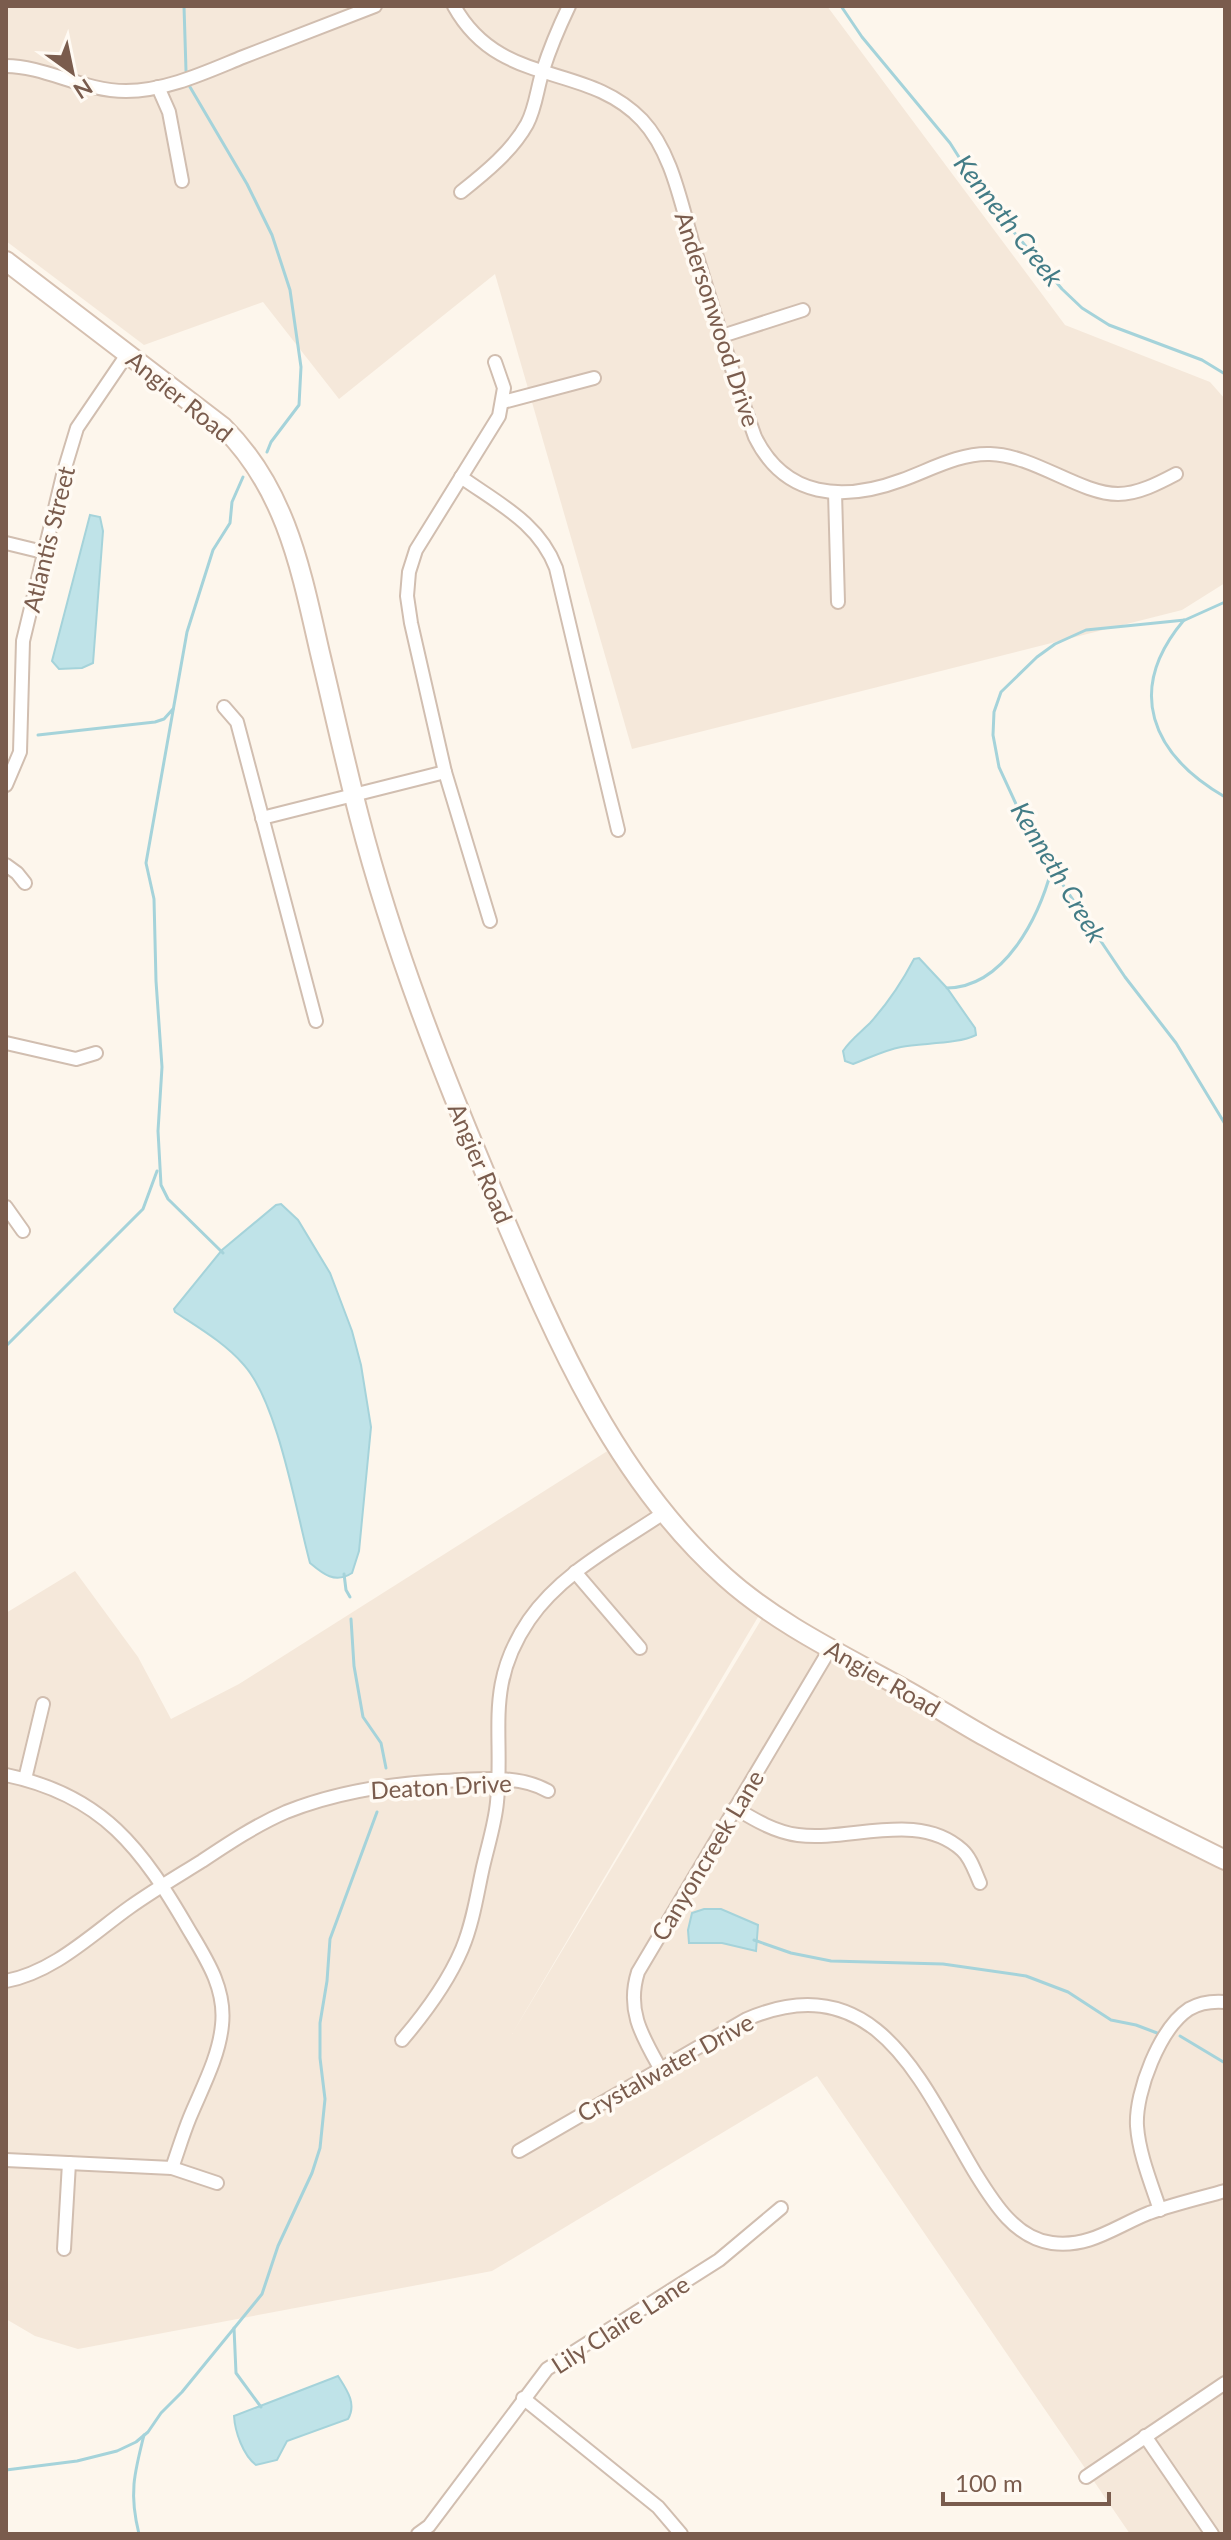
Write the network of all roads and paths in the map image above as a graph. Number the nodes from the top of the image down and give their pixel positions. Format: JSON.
{"nodes":[{"id":1,"x":375,"y":6,"type":"edge"},
{"id":2,"x":454,"y":6,"type":"edge"},
{"id":3,"x":569,"y":6,"type":"edge"},
{"id":4,"x":6,"y":66,"type":"edge"},
{"id":5,"x":541,"y":73,"type":"junction"},
{"id":6,"x":158,"y":87,"type":"junction"},
{"id":7,"x":182,"y":181,"type":"dead end"},
{"id":8,"x":461,"y":192,"type":"dead end"},
{"id":9,"x":6,"y":261,"type":"edge"},
{"id":10,"x":803,"y":310,"type":"dead end"},
{"id":11,"x":722,"y":336,"type":"junction"},
{"id":12,"x":128,"y":353,"type":"junction"},
{"id":13,"x":495,"y":362,"type":"dead end"},
{"id":14,"x":594,"y":378,"type":"dead end"},
{"id":15,"x":503,"y":402,"type":"junction"},
{"id":16,"x":1176,"y":474,"type":"dead end"},
{"id":17,"x":461,"y":477,"type":"junction"},
{"id":18,"x":835,"y":492,"type":"junction"},
{"id":19,"x":6,"y":543,"type":"edge"},
{"id":20,"x":43,"y":552,"type":"junction"},
{"id":21,"x":838,"y":602,"type":"dead end"},
{"id":22,"x":224,"y":707,"type":"dead end"},
{"id":23,"x":445,"y":772,"type":"junction"},
{"id":24,"x":6,"y":785,"type":"edge"},
{"id":25,"x":354,"y":795,"type":"junction"},
{"id":26,"x":262,"y":818,"type":"junction"},
{"id":27,"x":618,"y":830,"type":"dead end"},
{"id":28,"x":6,"y":865,"type":"edge"},
{"id":29,"x":25,"y":883,"type":"dead end"},
{"id":30,"x":490,"y":921,"type":"dead end"},
{"id":31,"x":316,"y":1021,"type":"dead end"},
{"id":32,"x":6,"y":1043,"type":"edge"},
{"id":33,"x":96,"y":1053,"type":"dead end"},
{"id":34,"x":6,"y":1207,"type":"edge"},
{"id":35,"x":23,"y":1231,"type":"dead end"},
{"id":36,"x":665,"y":1512,"type":"junction"},
{"id":37,"x":575,"y":1572,"type":"junction"},
{"id":38,"x":640,"y":1648,"type":"dead end"},
{"id":39,"x":830,"y":1649,"type":"junction"},
{"id":40,"x":43,"y":1704,"type":"dead end"},
{"id":41,"x":6,"y":1775,"type":"edge"},
{"id":42,"x":25,"y":1779,"type":"junction"},
{"id":43,"x":497,"y":1779,"type":"junction"},
{"id":44,"x":548,"y":1791,"type":"dead end"},
{"id":45,"x":735,"y":1808,"type":"junction"},
{"id":46,"x":1225,"y":1860,"type":"edge"},
{"id":47,"x":980,"y":1883,"type":"dead end"},
{"id":48,"x":163,"y":1886,"type":"junction"},
{"id":49,"x":6,"y":1981,"type":"edge"},
{"id":50,"x":1225,"y":2002,"type":"edge"},
{"id":51,"x":402,"y":2040,"type":"dead end"},
{"id":52,"x":660,"y":2068,"type":"junction"},
{"id":53,"x":519,"y":2151,"type":"dead end"},
{"id":54,"x":6,"y":2160,"type":"edge"},
{"id":55,"x":69,"y":2163,"type":"junction"},
{"id":56,"x":172,"y":2168,"type":"junction"},
{"id":57,"x":217,"y":2183,"type":"dead end"},
{"id":58,"x":1225,"y":2191,"type":"edge"},
{"id":59,"x":781,"y":2208,"type":"dead end"},
{"id":60,"x":1160,"y":2210,"type":"junction"},
{"id":61,"x":64,"y":2249,"type":"dead end"},
{"id":62,"x":1225,"y":2383,"type":"edge"},
{"id":63,"x":523,"y":2398,"type":"junction"},
{"id":64,"x":1145,"y":2436,"type":"junction"},
{"id":65,"x":1086,"y":2477,"type":"dead end"},
{"id":66,"x":418,"y":2534,"type":"edge"},
{"id":67,"x":681,"y":2534,"type":"edge"},
{"id":68,"x":1212,"y":2534,"type":"edge"}],
"edges":[{"from":1,"to":6,"type":"street"},
{"from":2,"to":5,"type":"street","name":"Andersonwood Drive"},
{"from":3,"to":5,"type":"street"},
{"from":4,"to":6,"type":"street"},
{"from":5,"to":8,"type":"street"},
{"from":5,"to":11,"type":"street","name":"Andersonwood Drive"},
{"from":6,"to":7,"type":"street"},
{"from":9,"to":12,"type":"street","name":"Angier Road"},
{"from":10,"to":11,"type":"street"},
{"from":11,"to":18,"type":"street","name":"Andersonwood Drive"},
{"from":12,"to":20,"type":"street","name":"Atlantis Street"},
{"from":12,"to":25,"type":"street","name":"Angier Road"},
{"from":13,"to":15,"type":"street"},
{"from":14,"to":15,"type":"street"},
{"from":15,"to":17,"type":"street"},
{"from":16,"to":18,"type":"street","name":"Andersonwood Drive"},
{"from":17,"to":23,"type":"street"},
{"from":17,"to":27,"type":"street"},
{"from":18,"to":21,"type":"street"},
{"from":19,"to":20,"type":"street"},
{"from":20,"to":24,"type":"street","name":"Atlantis Street"},
{"from":22,"to":26,"type":"street"},
{"from":23,"to":25,"type":"street"},
{"from":23,"to":30,"type":"street"},
{"from":25,"to":26,"type":"street"},
{"from":25,"to":36,"type":"street","name":"Angier Road"},
{"from":26,"to":31,"type":"street"},
{"from":28,"to":29,"type":"street"},
{"from":32,"to":33,"type":"street"},
{"from":34,"to":35,"type":"street"},
{"from":36,"to":37,"type":"street"},
{"from":36,"to":39,"type":"street","name":"Angier Road"},
{"from":37,"to":38,"type":"street"},
{"from":37,"to":43,"type":"street"},
{"from":39,"to":45,"type":"street","name":"Canyoncreek Lane"},
{"from":39,"to":46,"type":"street","name":"Angier Road"},
{"from":40,"to":42,"type":"street"},
{"from":41,"to":42,"type":"street"},
{"from":42,"to":48,"type":"street"},
{"from":43,"to":44,"type":"street","name":"Deaton Drive"},
{"from":43,"to":48,"type":"street","name":"Deaton Drive"},
{"from":43,"to":51,"type":"street"},
{"from":45,"to":47,"type":"street"},
{"from":45,"to":52,"type":"street","name":"Canyoncreek Lane"},
{"from":48,"to":49,"type":"street","name":"Deaton Drive"},
{"from":48,"to":56,"type":"street"},
{"from":50,"to":60,"type":"street"},
{"from":52,"to":53,"type":"street","name":"Crystalwater Drive"},
{"from":52,"to":60,"type":"street","name":"Crystalwater Drive"},
{"from":54,"to":55,"type":"street"},
{"from":55,"to":56,"type":"street"},
{"from":55,"to":61,"type":"street"},
{"from":56,"to":57,"type":"street"},
{"from":58,"to":60,"type":"street","name":"Crystalwater Drive"},
{"from":59,"to":63,"type":"street","name":"Lily Claire Lane"},
{"from":62,"to":64,"type":"street"},
{"from":63,"to":66,"type":"street","name":"Lily Claire Lane"},
{"from":63,"to":67,"type":"street"},
{"from":64,"to":65,"type":"street"},
{"from":64,"to":68,"type":"street"}]}
